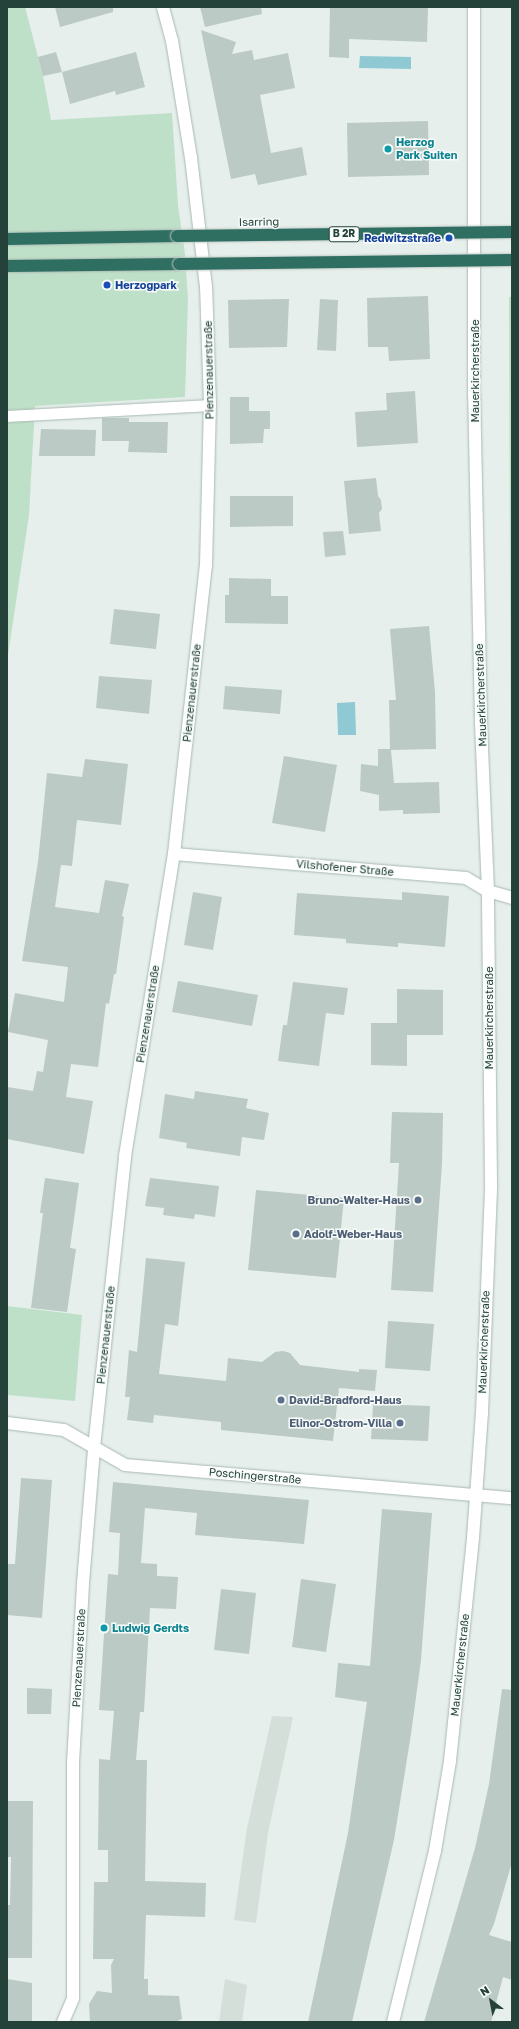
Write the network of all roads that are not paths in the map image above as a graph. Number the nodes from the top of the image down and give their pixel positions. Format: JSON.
{"nodes":[{"id":1,"x":163,"y":7,"type":"edge"},
{"id":2,"x":474,"y":7,"type":"edge"},
{"id":3,"x":512,"y":232,"type":"edge"},
{"id":4,"x":7,"y":239,"type":"edge"},
{"id":5,"x":512,"y":260,"type":"edge"},
{"id":6,"x":7,"y":266,"type":"edge"},
{"id":7,"x":210,"y":406,"type":"junction"},
{"id":8,"x":7,"y":416,"type":"edge"},
{"id":9,"x":174,"y":854,"type":"junction"},
{"id":10,"x":488,"y":891,"type":"junction"},
{"id":11,"x":512,"y":898,"type":"edge"},
{"id":12,"x":7,"y":1423,"type":"edge"},
{"id":13,"x":94,"y":1448,"type":"junction"},
{"id":14,"x":476,"y":1495,"type":"junction"},
{"id":15,"x":512,"y":1498,"type":"edge"},
{"id":16,"x":63,"y":2022,"type":"edge"},
{"id":17,"x":393,"y":2022,"type":"edge"}],
"edges":[{"from":1,"to":7,"type":"street","name":"Pienzenauerstraße"},
{"from":2,"to":10,"type":"street","name":"Mauerkircherstraße"},
{"from":3,"to":4,"type":"highway","name":"Isarring","number":"B 2R","bridge":true},
{"from":5,"to":6,"type":"highway","bridge":true},
{"from":7,"to":8,"type":"lane"},
{"from":7,"to":9,"type":"street","name":"Pienzenauerstraße"},
{"from":9,"to":10,"type":"street","name":"Vilshofener Straße"},
{"from":9,"to":13,"type":"street","name":"Pienzenauerstraße"},
{"from":10,"to":11,"type":"street","name":"Vilshofener Straße"},
{"from":10,"to":14,"type":"street","name":"Mauerkircherstraße"},
{"from":12,"to":13,"type":"street","name":"Poschingerstraße"},
{"from":13,"to":14,"type":"street","name":"Poschingerstraße"},
{"from":13,"to":16,"type":"street","name":"Pienzenauerstraße"},
{"from":14,"to":15,"type":"street","name":"Poschingerstraße"},
{"from":14,"to":17,"type":"street","name":"Mauerkircherstraße"}]}
